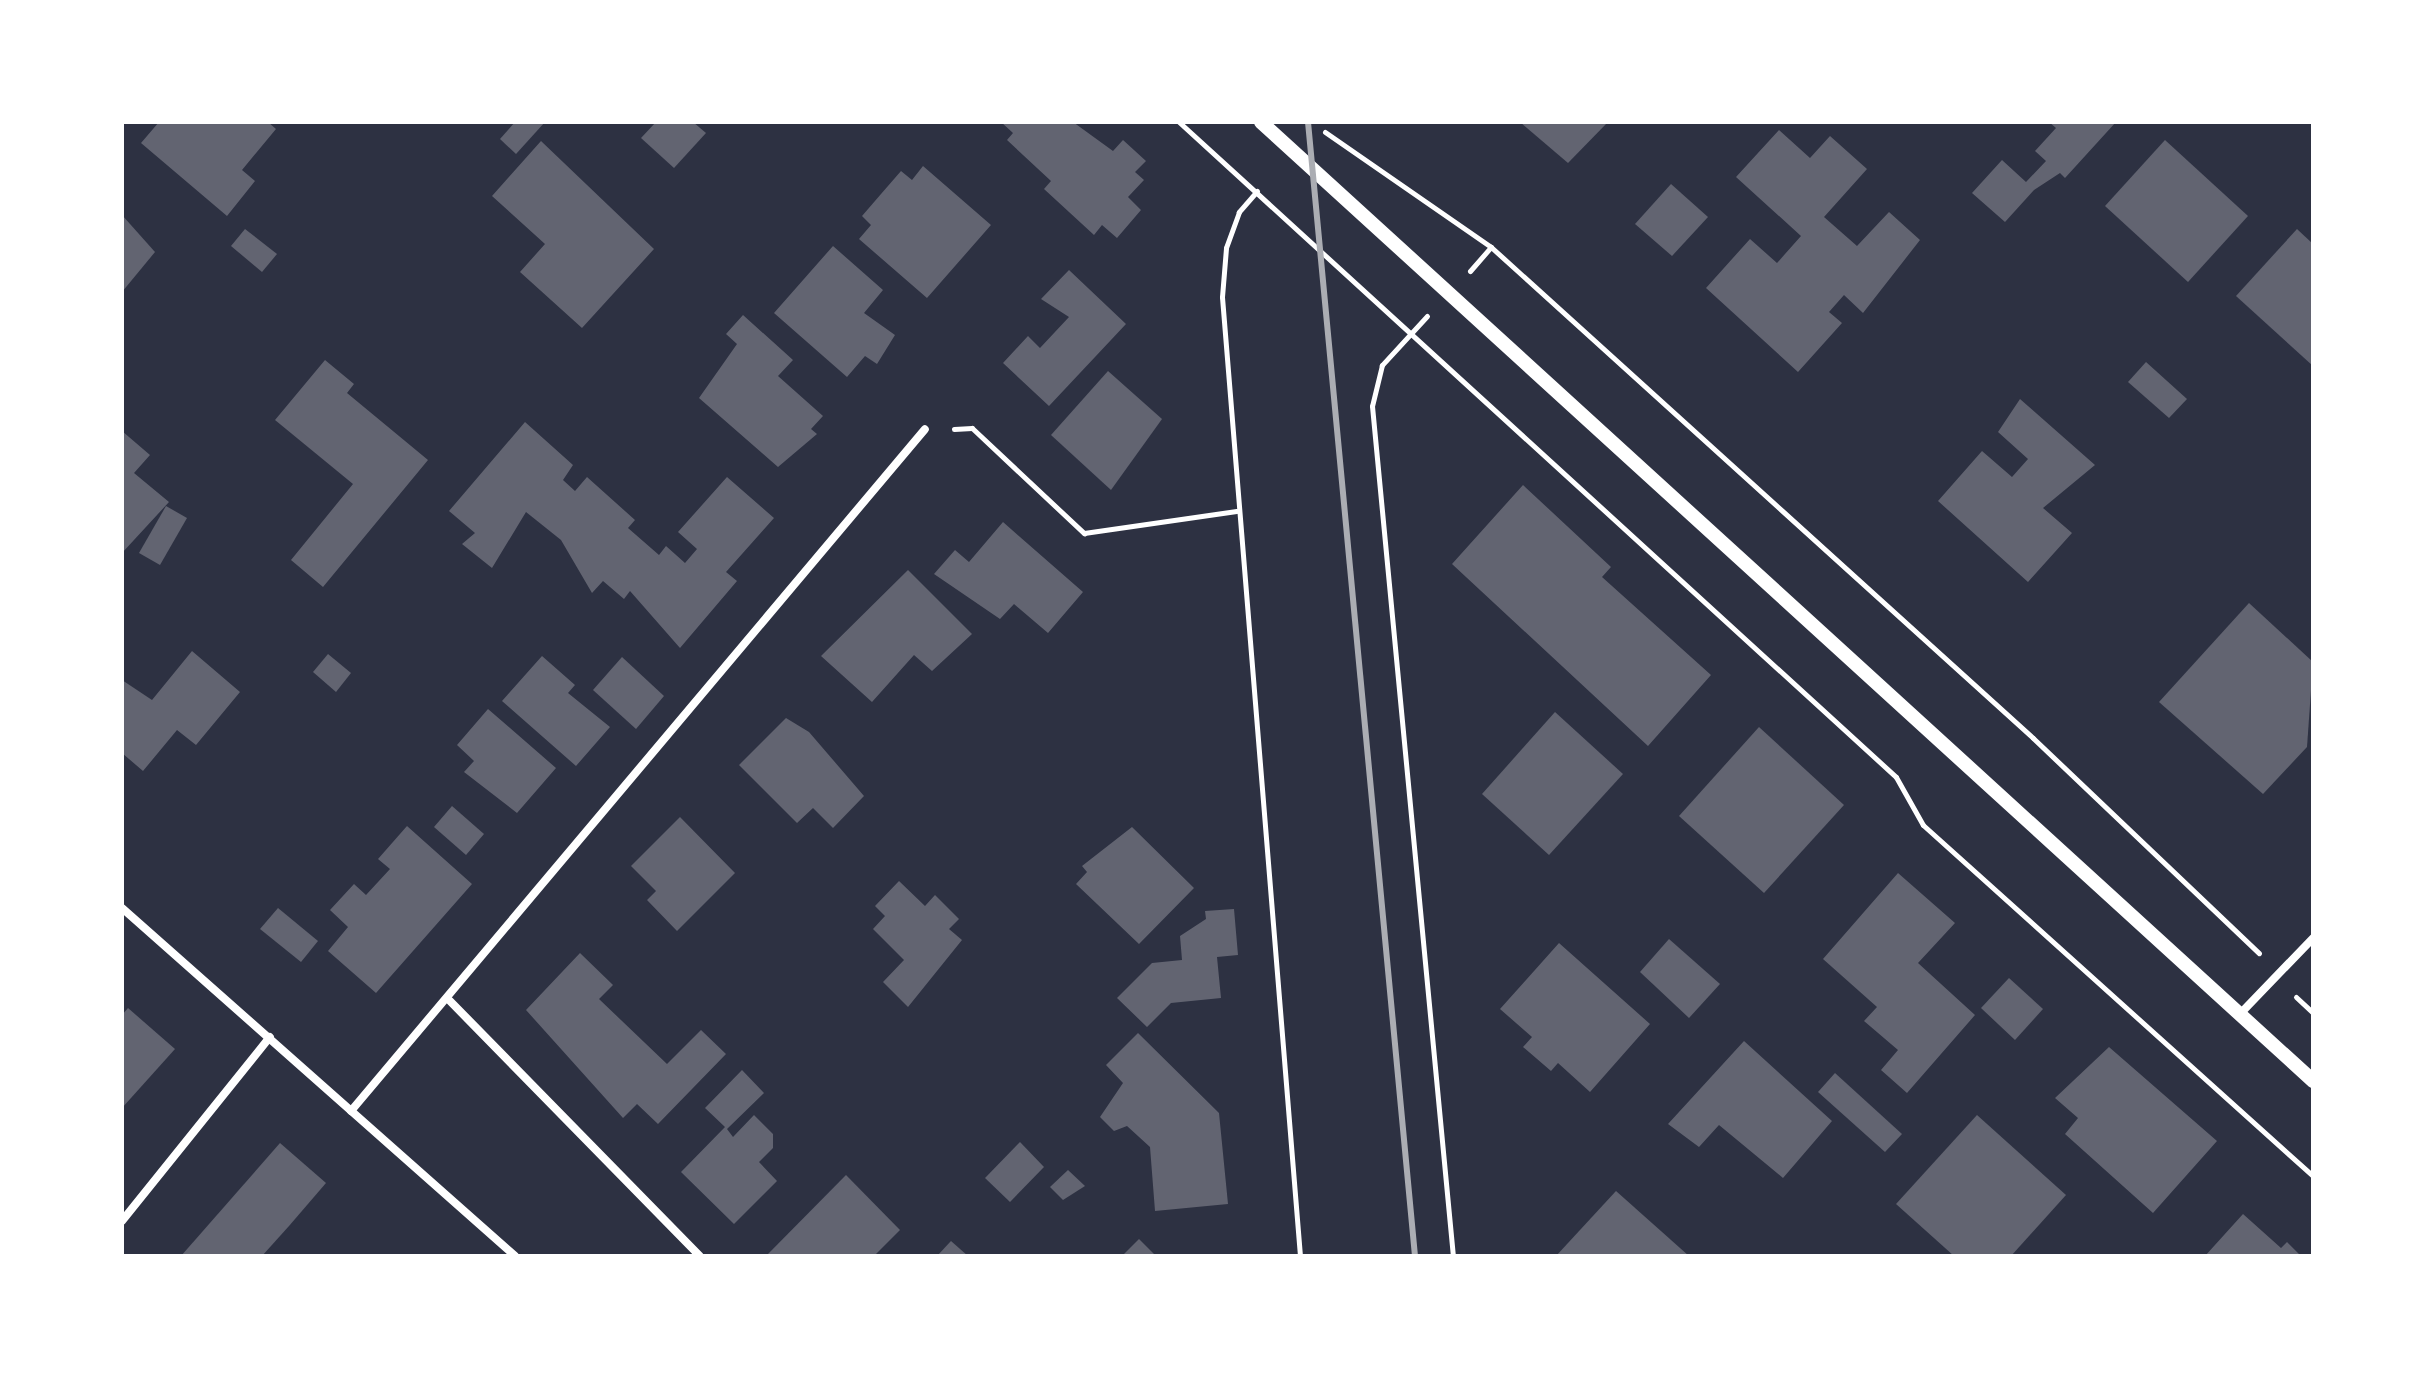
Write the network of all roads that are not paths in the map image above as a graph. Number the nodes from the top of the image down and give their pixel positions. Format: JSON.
{"nodes":[{"id":1,"x":1261,"y":122,"type":"edge"},
{"id":2,"x":925,"y":429,"type":"road end"},
{"id":3,"x":122,"y":908,"type":"edge"},
{"id":4,"x":2313,"y":938,"type":"edge"},
{"id":5,"x":450,"y":1001,"type":"junction"},
{"id":6,"x":2239,"y":1015,"type":"junction"},
{"id":7,"x":270,"y":1037,"type":"junction"},
{"id":8,"x":2313,"y":1081,"type":"edge"},
{"id":9,"x":351,"y":1111,"type":"junction"},
{"id":10,"x":122,"y":1221,"type":"edge"},
{"id":11,"x":515,"y":1256,"type":"edge"},
{"id":12,"x":700,"y":1256,"type":"edge"}],
"edges":[{"from":1,"to":6,"type":"street"},
{"from":2,"to":5,"type":"street"},
{"from":3,"to":7,"type":"street"},
{"from":4,"to":6,"type":"street"},
{"from":5,"to":9,"type":"street"},
{"from":5,"to":12,"type":"street"},
{"from":6,"to":8,"type":"street"},
{"from":7,"to":9,"type":"street"},
{"from":7,"to":10,"type":"street"},
{"from":9,"to":11,"type":"street"}]}
